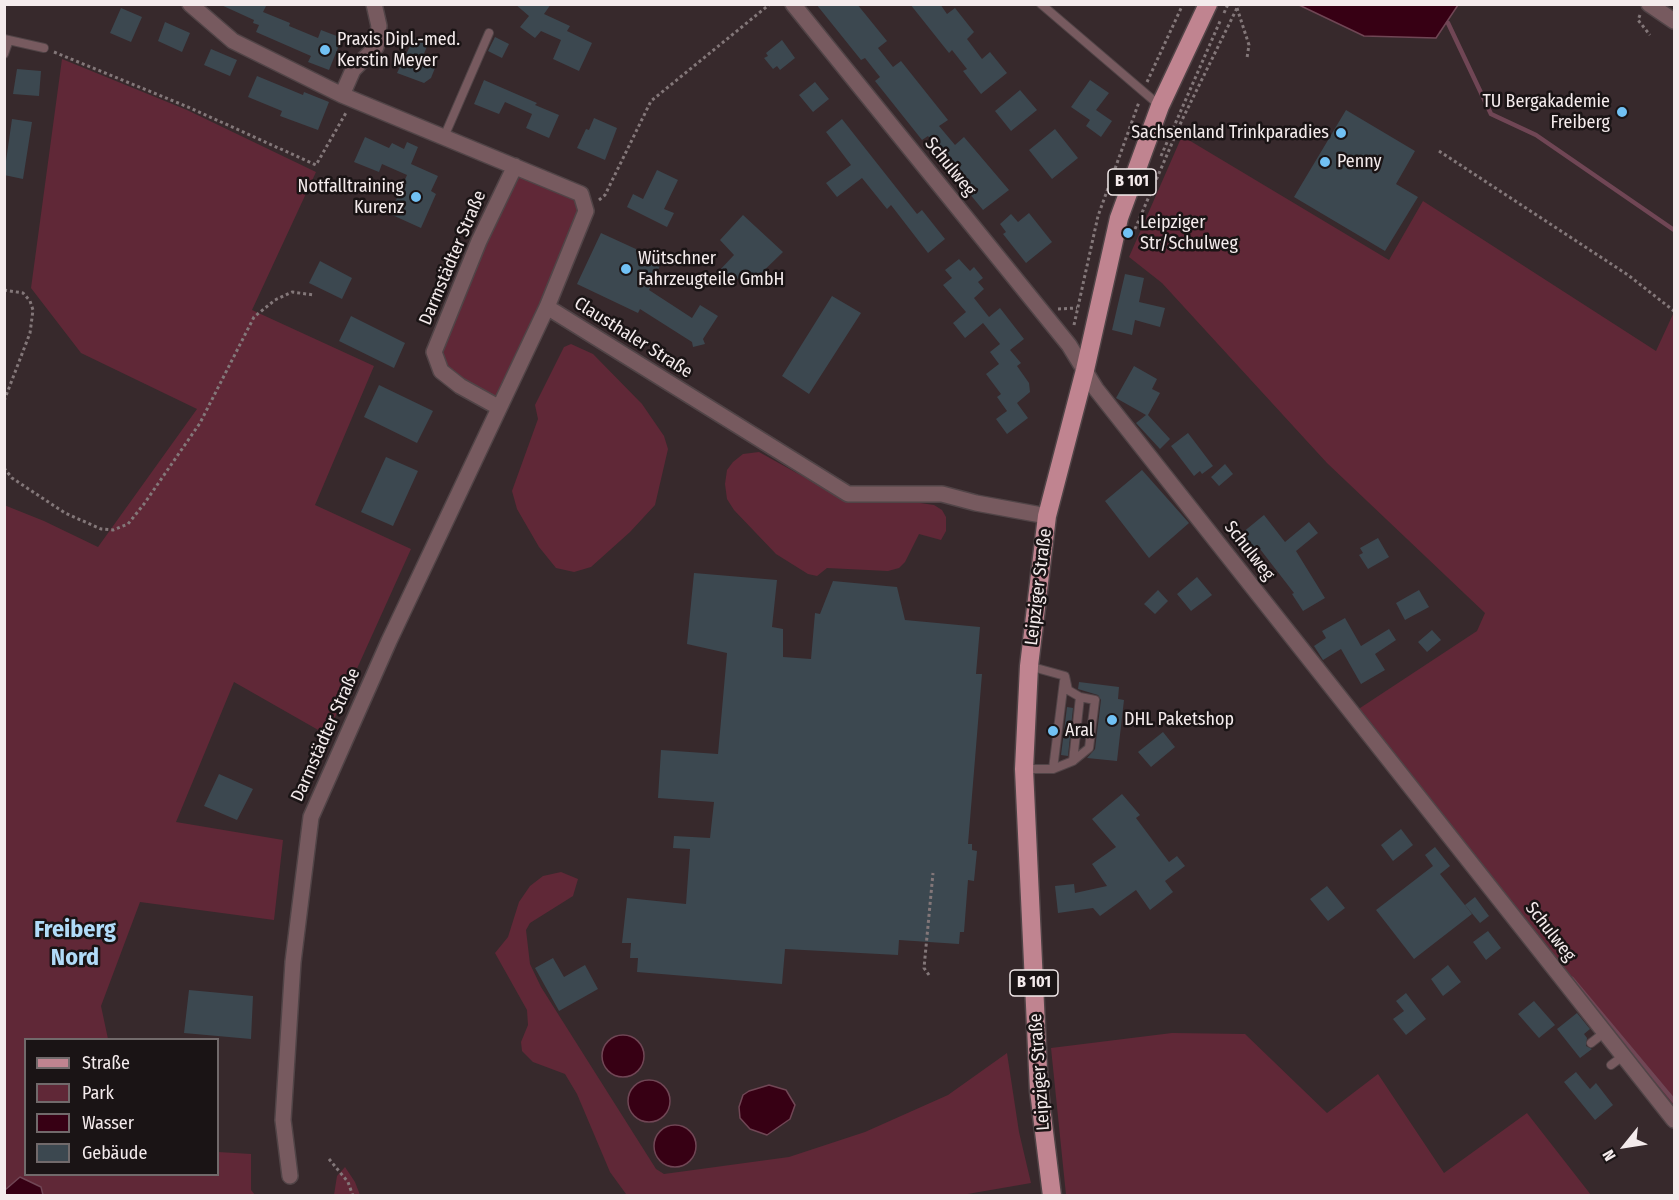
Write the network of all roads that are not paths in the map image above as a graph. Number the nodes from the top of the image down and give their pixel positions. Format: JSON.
{"nodes":[{"id":1,"x":190,"y":4,"type":"edge"},
{"id":2,"x":374,"y":4,"type":"edge"},
{"id":3,"x":793,"y":4,"type":"edge"},
{"id":4,"x":1041,"y":4,"type":"edge"},
{"id":5,"x":1208,"y":4,"type":"edge"},
{"id":6,"x":1649,"y":4,"type":"edge"},
{"id":7,"x":1674,"y":21,"type":"edge"},
{"id":8,"x":489,"y":33,"type":"dead end"},
{"id":9,"x":7,"y":39,"type":"edge"},
{"id":10,"x":44,"y":48,"type":"road end"},
{"id":11,"x":4,"y":54,"type":"edge"},
{"id":12,"x":348,"y":97,"type":"junction"},
{"id":13,"x":1160,"y":106,"type":"junction"},
{"id":14,"x":444,"y":137,"type":"junction"},
{"id":15,"x":515,"y":166,"type":"junction"},
{"id":16,"x":547,"y":307,"type":"junction"},
{"id":17,"x":1085,"y":370,"type":"junction"},
{"id":18,"x":498,"y":406,"type":"junction"},
{"id":19,"x":1047,"y":516,"type":"junction"},
{"id":20,"x":1029,"y":666,"type":"junction"},
{"id":21,"x":1065,"y":676,"type":"junction"},
{"id":22,"x":1080,"y":697,"type":"junction"},
{"id":23,"x":1073,"y":761,"type":"junction"},
{"id":24,"x":1024,"y":769,"type":"junction"},
{"id":25,"x":1053,"y":769,"type":"junction"},
{"id":26,"x":1605,"y":1032,"type":"junction"},
{"id":27,"x":1591,"y":1043,"type":"dead end"},
{"id":28,"x":1674,"y":1120,"type":"edge"},
{"id":29,"x":290,"y":1176,"type":"dead end"},
{"id":30,"x":1052,"y":1196,"type":"edge"}],
"edges":[{"from":1,"to":12,"type":"street"},
{"from":2,"to":12,"type":"street"},
{"from":3,"to":17,"type":"street","name":"Schulweg"},
{"from":4,"to":13,"type":"lane"},
{"from":5,"to":13,"type":"main road","name":"Leipziger Straße","number":"B 101"},
{"from":6,"to":7,"type":"street"},
{"from":8,"to":14,"type":"lane"},
{"from":9,"to":10,"type":"lane"},
{"from":9,"to":11,"type":"lane"},
{"from":12,"to":14,"type":"street"},
{"from":13,"to":17,"type":"main road","name":"Leipziger Straße","number":"B 101"},
{"from":14,"to":15,"type":"street"},
{"from":15,"to":16,"type":"street","name":"Clausthaler Straße"},
{"from":15,"to":18,"type":"street","name":"Darmstädter Straße"},
{"from":16,"to":18,"type":"street","name":"Darmstädter Straße"},
{"from":16,"to":19,"type":"street","name":"Clausthaler Straße"},
{"from":17,"to":19,"type":"main road","name":"Leipziger Straße","number":"B 101"},
{"from":17,"to":26,"type":"street","name":"Schulweg"},
{"from":18,"to":29,"type":"street","name":"Darmstädter Straße"},
{"from":19,"to":20,"type":"main road","name":"Leipziger Straße","number":"B 101"},
{"from":20,"to":21,"type":"lane"},
{"from":20,"to":24,"type":"main road","name":"Leipziger Straße","number":"B 101"},
{"from":21,"to":22,"type":"lane"},
{"from":21,"to":25,"type":"lane"},
{"from":22,"to":23,"type":"lane"},
{"from":22,"to":23,"type":"lane"},
{"from":23,"to":25,"type":"lane"},
{"from":24,"to":25,"type":"lane"},
{"from":24,"to":30,"type":"main road","name":"Leipziger Straße","number":"B 101"},
{"from":26,"to":27,"type":"lane"},
{"from":26,"to":28,"type":"street","name":"Schulweg"}]}
